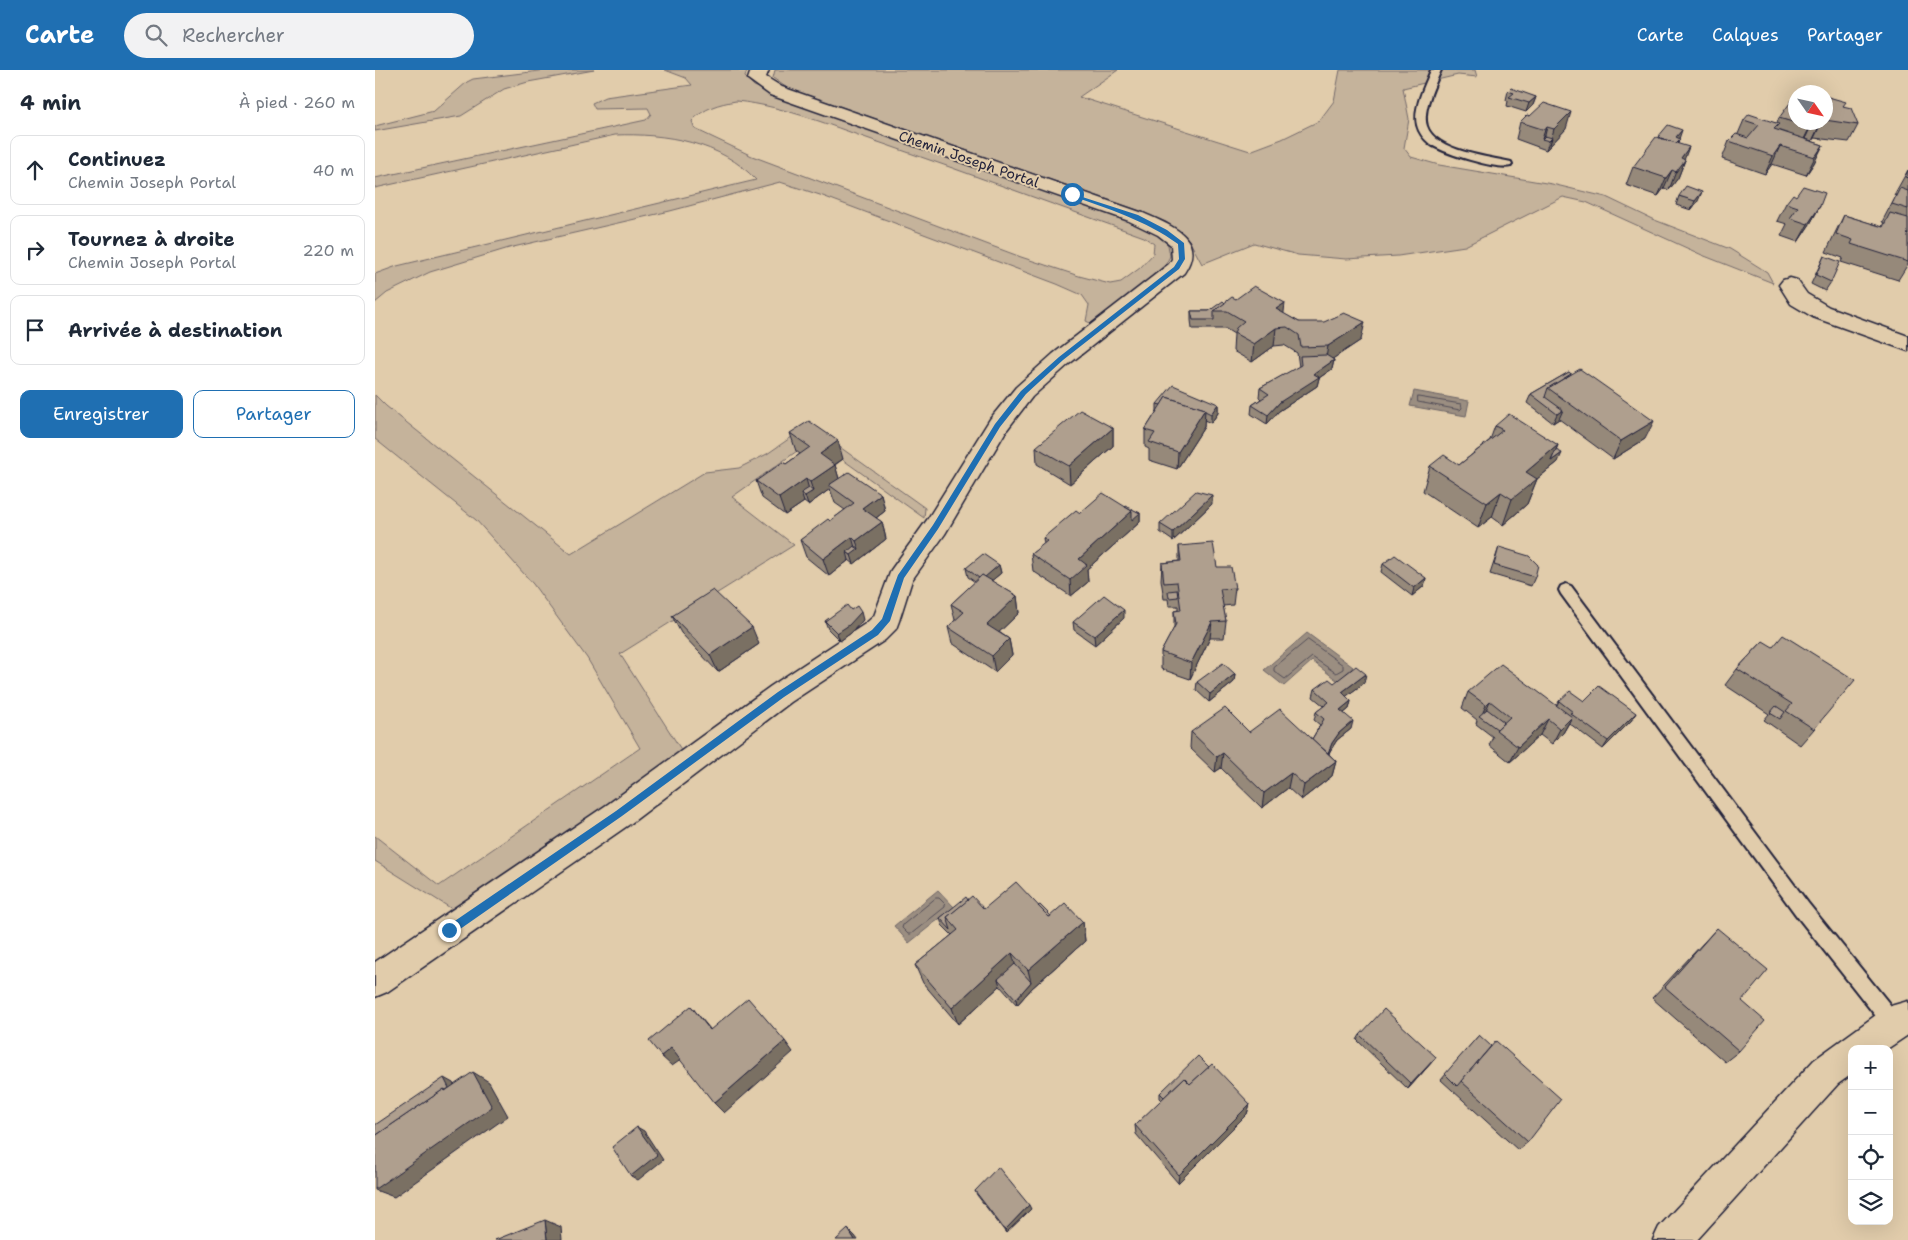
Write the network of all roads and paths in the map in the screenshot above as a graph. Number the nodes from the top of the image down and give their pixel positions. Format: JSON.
{"nodes":[{"id":1,"x":760,"y":70,"type":"edge"},
{"id":2,"x":1436,"y":70,"type":"edge"},
{"id":3,"x":1507,"y":164,"type":"dead end"},
{"id":4,"x":1791,"y":285,"type":"dead end"},
{"id":5,"x":1908,"y":344,"type":"edge"},
{"id":6,"x":1566,"y":590,"type":"dead end"},
{"id":7,"x":375,"y":981,"type":"edge"},
{"id":8,"x":1901,"y":1020,"type":"edge"},
{"id":9,"x":1864,"y":1045,"type":"edge"},
{"id":10,"x":1848,"y":1056,"type":"edge"},
{"id":11,"x":1672,"y":1240,"type":"edge"}],
"edges":[{"from":1,"to":7,"type":"street","name":"Chemin Joseph Portal"},
{"from":2,"to":3,"type":"lane"},
{"from":4,"to":5,"type":"street"},
{"from":6,"to":8,"type":"lane"},
{"from":8,"to":9,"type":"street"},
{"from":10,"to":11,"type":"street"}]}
